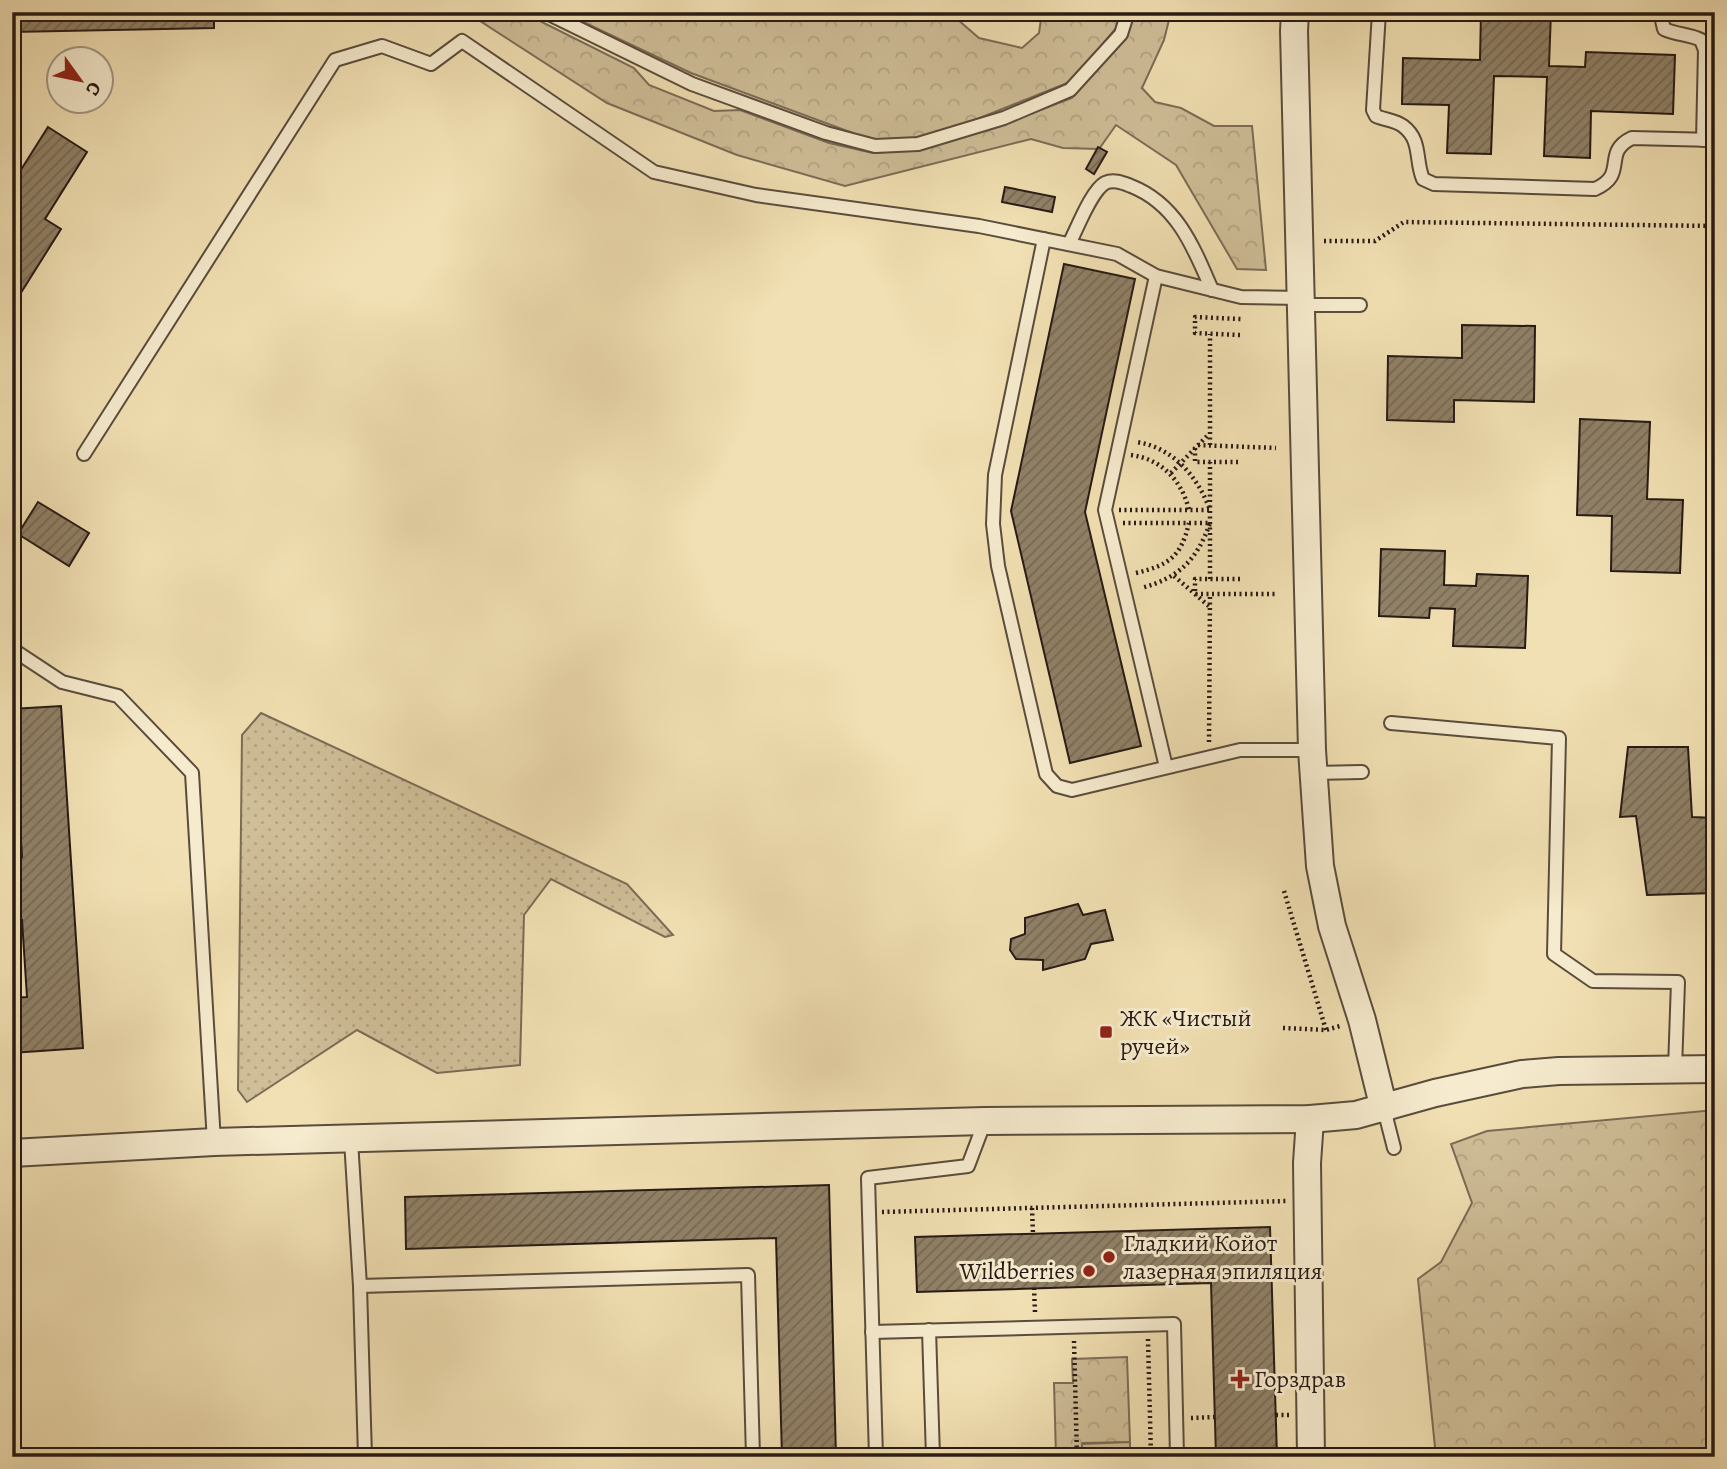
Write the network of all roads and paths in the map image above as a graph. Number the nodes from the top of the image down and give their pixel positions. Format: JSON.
{"nodes":[{"id":1,"x":545,"y":12,"type":"edge"},
{"id":2,"x":1128,"y":12,"type":"edge"},
{"id":3,"x":1296,"y":12,"type":"edge"},
{"id":4,"x":1379,"y":12,"type":"edge"},
{"id":5,"x":1660,"y":12,"type":"edge"},
{"id":6,"x":1709,"y":140,"type":"edge"},
{"id":7,"x":1715,"y":226,"type":"edge"},
{"id":8,"x":1044,"y":239,"type":"junction"},
{"id":9,"x":1324,"y":241,"type":"dead end"},
{"id":10,"x":1069,"y":244,"type":"junction"},
{"id":11,"x":1156,"y":276,"type":"junction"},
{"id":12,"x":1212,"y":290,"type":"junction"},
{"id":13,"x":1302,"y":301,"type":"junction"},
{"id":14,"x":1360,"y":305,"type":"dead end"},
{"id":15,"x":1241,"y":319,"type":"dead end"},
{"id":16,"x":1210,"y":334,"type":"junction"},
{"id":17,"x":1240,"y":335,"type":"dead end"},
{"id":18,"x":1210,"y":433,"type":"junction"},
{"id":19,"x":1210,"y":445,"type":"junction"},
{"id":20,"x":1119,"y":447,"type":"junction"},
{"id":21,"x":1197,"y":447,"type":"junction"},
{"id":22,"x":1276,"y":448,"type":"dead end"},
{"id":23,"x":84,"y":454,"type":"dead end"},
{"id":24,"x":1210,"y":462,"type":"junction"},
{"id":25,"x":1240,"y":462,"type":"dead end"},
{"id":26,"x":1181,"y":463,"type":"junction"},
{"id":27,"x":1171,"y":473,"type":"junction"},
{"id":28,"x":1175,"y":510,"type":"junction"},
{"id":29,"x":1189,"y":510,"type":"junction"},
{"id":30,"x":1210,"y":510,"type":"junction"},
{"id":31,"x":1107,"y":517,"type":"junction"},
{"id":32,"x":1174,"y":523,"type":"junction"},
{"id":33,"x":1189,"y":523,"type":"junction"},
{"id":34,"x":1210,"y":523,"type":"junction"},
{"id":35,"x":1121,"y":576,"type":"junction"},
{"id":36,"x":1174,"y":576,"type":"junction"},
{"id":37,"x":1210,"y":579,"type":"junction"},
{"id":38,"x":1240,"y":579,"type":"dead end"},
{"id":39,"x":1125,"y":592,"type":"junction"},
{"id":40,"x":1195,"y":594,"type":"junction"},
{"id":41,"x":1210,"y":594,"type":"junction"},
{"id":42,"x":1277,"y":594,"type":"dead end"},
{"id":43,"x":1210,"y":607,"type":"junction"},
{"id":44,"x":12,"y":649,"type":"edge"},
{"id":45,"x":1391,"y":723,"type":"dead end"},
{"id":46,"x":1209,"y":757,"type":"junction"},
{"id":47,"x":1313,"y":762,"type":"junction"},
{"id":48,"x":1166,"y":768,"type":"junction"},
{"id":49,"x":1362,"y":772,"type":"dead end"},
{"id":50,"x":1284,"y":891,"type":"dead end"},
{"id":51,"x":1345,"y":1025,"type":"dead end"},
{"id":52,"x":1283,"y":1028,"type":"dead end"},
{"id":53,"x":1326,"y":1030,"type":"junction"},
{"id":54,"x":1675,"y":1069,"type":"junction"},
{"id":55,"x":1715,"y":1069,"type":"edge"},
{"id":56,"x":1384,"y":1109,"type":"junction"},
{"id":57,"x":1310,"y":1119,"type":"junction"},
{"id":58,"x":985,"y":1121,"type":"junction"},
{"id":59,"x":351,"y":1140,"type":"junction"},
{"id":60,"x":214,"y":1142,"type":"junction"},
{"id":61,"x":1394,"y":1148,"type":"dead end"},
{"id":62,"x":12,"y":1153,"type":"edge"},
{"id":63,"x":1308,"y":1200,"type":"junction"},
{"id":64,"x":1032,"y":1208,"type":"junction"},
{"id":65,"x":869,"y":1212,"type":"junction"},
{"id":66,"x":1033,"y":1234,"type":"dead end"},
{"id":67,"x":360,"y":1286,"type":"junction"},
{"id":68,"x":1034,"y":1288,"type":"dead end"},
{"id":69,"x":1148,"y":1324,"type":"junction"},
{"id":70,"x":1073,"y":1326,"type":"junction"},
{"id":71,"x":1035,"y":1327,"type":"junction"},
{"id":72,"x":929,"y":1330,"type":"junction"},
{"id":73,"x":872,"y":1332,"type":"junction"},
{"id":74,"x":365,"y":1457,"type":"edge"},
{"id":75,"x":753,"y":1457,"type":"edge"},
{"id":76,"x":876,"y":1457,"type":"edge"},
{"id":77,"x":933,"y":1457,"type":"edge"},
{"id":78,"x":1077,"y":1457,"type":"edge"},
{"id":79,"x":1151,"y":1457,"type":"edge"},
{"id":80,"x":1177,"y":1457,"type":"edge"},
{"id":81,"x":1311,"y":1457,"type":"edge"}],
"edges":[{"from":1,"to":2,"type":"lane"},
{"from":3,"to":13,"type":"street"},
{"from":4,"to":6,"type":"lane"},
{"from":5,"to":6,"type":"lane"},
{"from":7,"to":9,"type":"path"},
{"from":8,"to":10,"type":"lane"},
{"from":8,"to":23,"type":"lane"},
{"from":8,"to":48,"type":"lane"},
{"from":10,"to":11,"type":"lane"},
{"from":10,"to":12,"type":"lane"},
{"from":11,"to":12,"type":"lane"},
{"from":11,"to":20,"type":"lane"},
{"from":12,"to":13,"type":"lane"},
{"from":13,"to":14,"type":"lane"},
{"from":13,"to":47,"type":"street"},
{"from":15,"to":16,"type":"path"},
{"from":16,"to":17,"type":"path"},
{"from":16,"to":18,"type":"path"},
{"from":18,"to":19,"type":"path"},
{"from":18,"to":21,"type":"path"},
{"from":19,"to":21,"type":"path"},
{"from":19,"to":22,"type":"path"},
{"from":20,"to":26,"type":"path"},
{"from":20,"to":27,"type":"path"},
{"from":20,"to":31,"type":"lane"},
{"from":21,"to":24,"type":"path"},
{"from":21,"to":26,"type":"path"},
{"from":24,"to":25,"type":"path"},
{"from":24,"to":30,"type":"path"},
{"from":26,"to":27,"type":"path"},
{"from":26,"to":30,"type":"path"},
{"from":27,"to":29,"type":"path"},
{"from":28,"to":29,"type":"path"},
{"from":28,"to":31,"type":"path"},
{"from":28,"to":32,"type":"path"},
{"from":29,"to":30,"type":"path"},
{"from":30,"to":34,"type":"path"},
{"from":31,"to":32,"type":"path"},
{"from":31,"to":35,"type":"lane"},
{"from":32,"to":33,"type":"path"},
{"from":33,"to":34,"type":"path"},
{"from":33,"to":35,"type":"path"},
{"from":34,"to":36,"type":"path"},
{"from":34,"to":37,"type":"path"},
{"from":35,"to":39,"type":"lane"},
{"from":36,"to":39,"type":"path"},
{"from":36,"to":40,"type":"path"},
{"from":37,"to":38,"type":"path"},
{"from":37,"to":40,"type":"path"},
{"from":39,"to":48,"type":"lane"},
{"from":40,"to":41,"type":"path"},
{"from":40,"to":43,"type":"path"},
{"from":41,"to":42,"type":"path"},
{"from":41,"to":43,"type":"path"},
{"from":43,"to":46,"type":"path"},
{"from":44,"to":60,"type":"lane"},
{"from":45,"to":54,"type":"lane"},
{"from":46,"to":47,"type":"lane"},
{"from":46,"to":48,"type":"lane"},
{"from":47,"to":49,"type":"lane"},
{"from":47,"to":56,"type":"street"},
{"from":50,"to":53,"type":"path"},
{"from":51,"to":53,"type":"path"},
{"from":52,"to":53,"type":"path"},
{"from":54,"to":55,"type":"street"},
{"from":54,"to":56,"type":"street"},
{"from":56,"to":57,"type":"street"},
{"from":56,"to":61,"type":"lane"},
{"from":57,"to":58,"type":"street"},
{"from":57,"to":63,"type":"street"},
{"from":58,"to":59,"type":"street"},
{"from":58,"to":65,"type":"lane"},
{"from":59,"to":60,"type":"street"},
{"from":59,"to":67,"type":"lane"},
{"from":60,"to":62,"type":"street"},
{"from":63,"to":64,"type":"path"},
{"from":63,"to":81,"type":"street"},
{"from":64,"to":65,"type":"path"},
{"from":64,"to":66,"type":"path"},
{"from":65,"to":73,"type":"lane"},
{"from":67,"to":74,"type":"lane"},
{"from":67,"to":75,"type":"lane"},
{"from":68,"to":71,"type":"path"},
{"from":69,"to":70,"type":"lane"},
{"from":69,"to":79,"type":"path"},
{"from":69,"to":80,"type":"lane"},
{"from":70,"to":71,"type":"lane"},
{"from":70,"to":78,"type":"path"},
{"from":71,"to":72,"type":"lane"},
{"from":72,"to":73,"type":"lane"},
{"from":72,"to":77,"type":"lane"},
{"from":73,"to":76,"type":"lane"}]}
